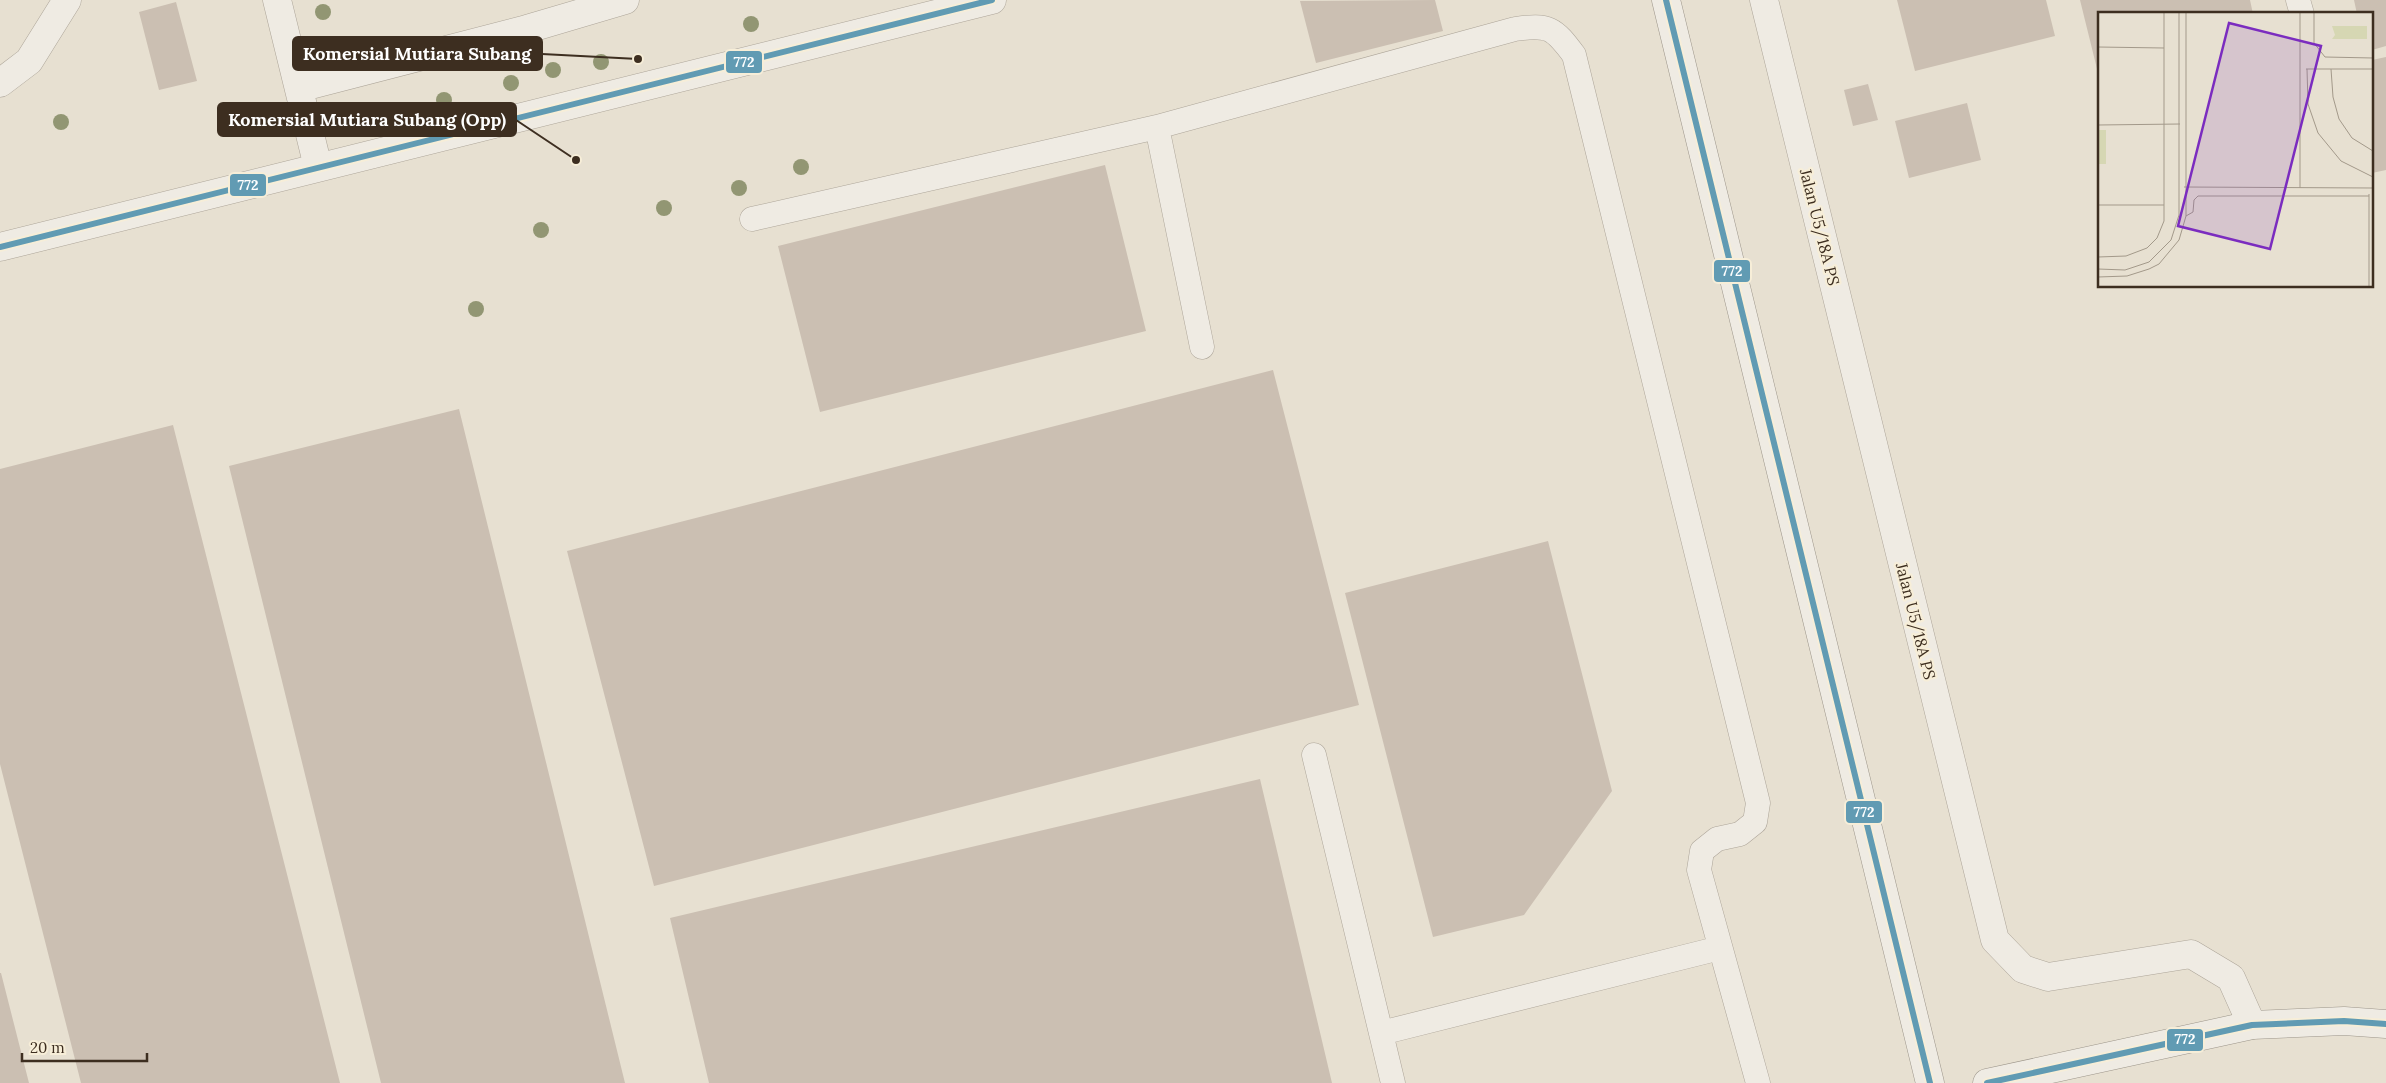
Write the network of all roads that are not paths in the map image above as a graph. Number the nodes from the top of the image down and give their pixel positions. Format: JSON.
{"nodes":[{"id":1,"x":66,"y":0,"type":"edge"},
{"id":2,"x":277,"y":0,"type":"edge"},
{"id":3,"x":625,"y":0,"type":"edge"},
{"id":4,"x":992,"y":0,"type":"edge"},
{"id":5,"x":1666,"y":0,"type":"edge"},
{"id":6,"x":1764,"y":0,"type":"edge"},
{"id":7,"x":0,"y":83,"type":"edge"},
{"id":8,"x":299,"y":88,"type":"junction"},
{"id":9,"x":1157,"y":127,"type":"junction"},
{"id":10,"x":318,"y":167,"type":"junction"},
{"id":11,"x":752,"y":219,"type":"dead end"},
{"id":12,"x":0,"y":247,"type":"edge"},
{"id":13,"x":1202,"y":347,"type":"dead end"},
{"id":14,"x":1314,"y":755,"type":"dead end"},
{"id":15,"x":1720,"y":948,"type":"junction"},
{"id":16,"x":2386,"y":1024,"type":"edge"},
{"id":17,"x":2252,"y":1025,"type":"junction"},
{"id":18,"x":1381,"y":1033,"type":"junction"},
{"id":19,"x":1393,"y":1083,"type":"edge"},
{"id":20,"x":1758,"y":1083,"type":"edge"},
{"id":21,"x":1930,"y":1083,"type":"edge"},
{"id":22,"x":1987,"y":1083,"type":"edge"}],
"edges":[{"from":1,"to":7,"type":"street"},
{"from":2,"to":8,"type":"street"},
{"from":3,"to":8,"type":"street"},
{"from":4,"to":10,"type":"street"},
{"from":5,"to":21,"type":"street"},
{"from":6,"to":17,"type":"street","name":"Jalan U5/18A PS"},
{"from":8,"to":10,"type":"street"},
{"from":9,"to":11,"type":"lane"},
{"from":9,"to":13,"type":"lane"},
{"from":9,"to":15,"type":"lane"},
{"from":10,"to":12,"type":"street"},
{"from":14,"to":18,"type":"lane"},
{"from":15,"to":18,"type":"lane"},
{"from":15,"to":20,"type":"lane"},
{"from":16,"to":17,"type":"street"},
{"from":17,"to":22,"type":"street"},
{"from":18,"to":19,"type":"lane"}]}
